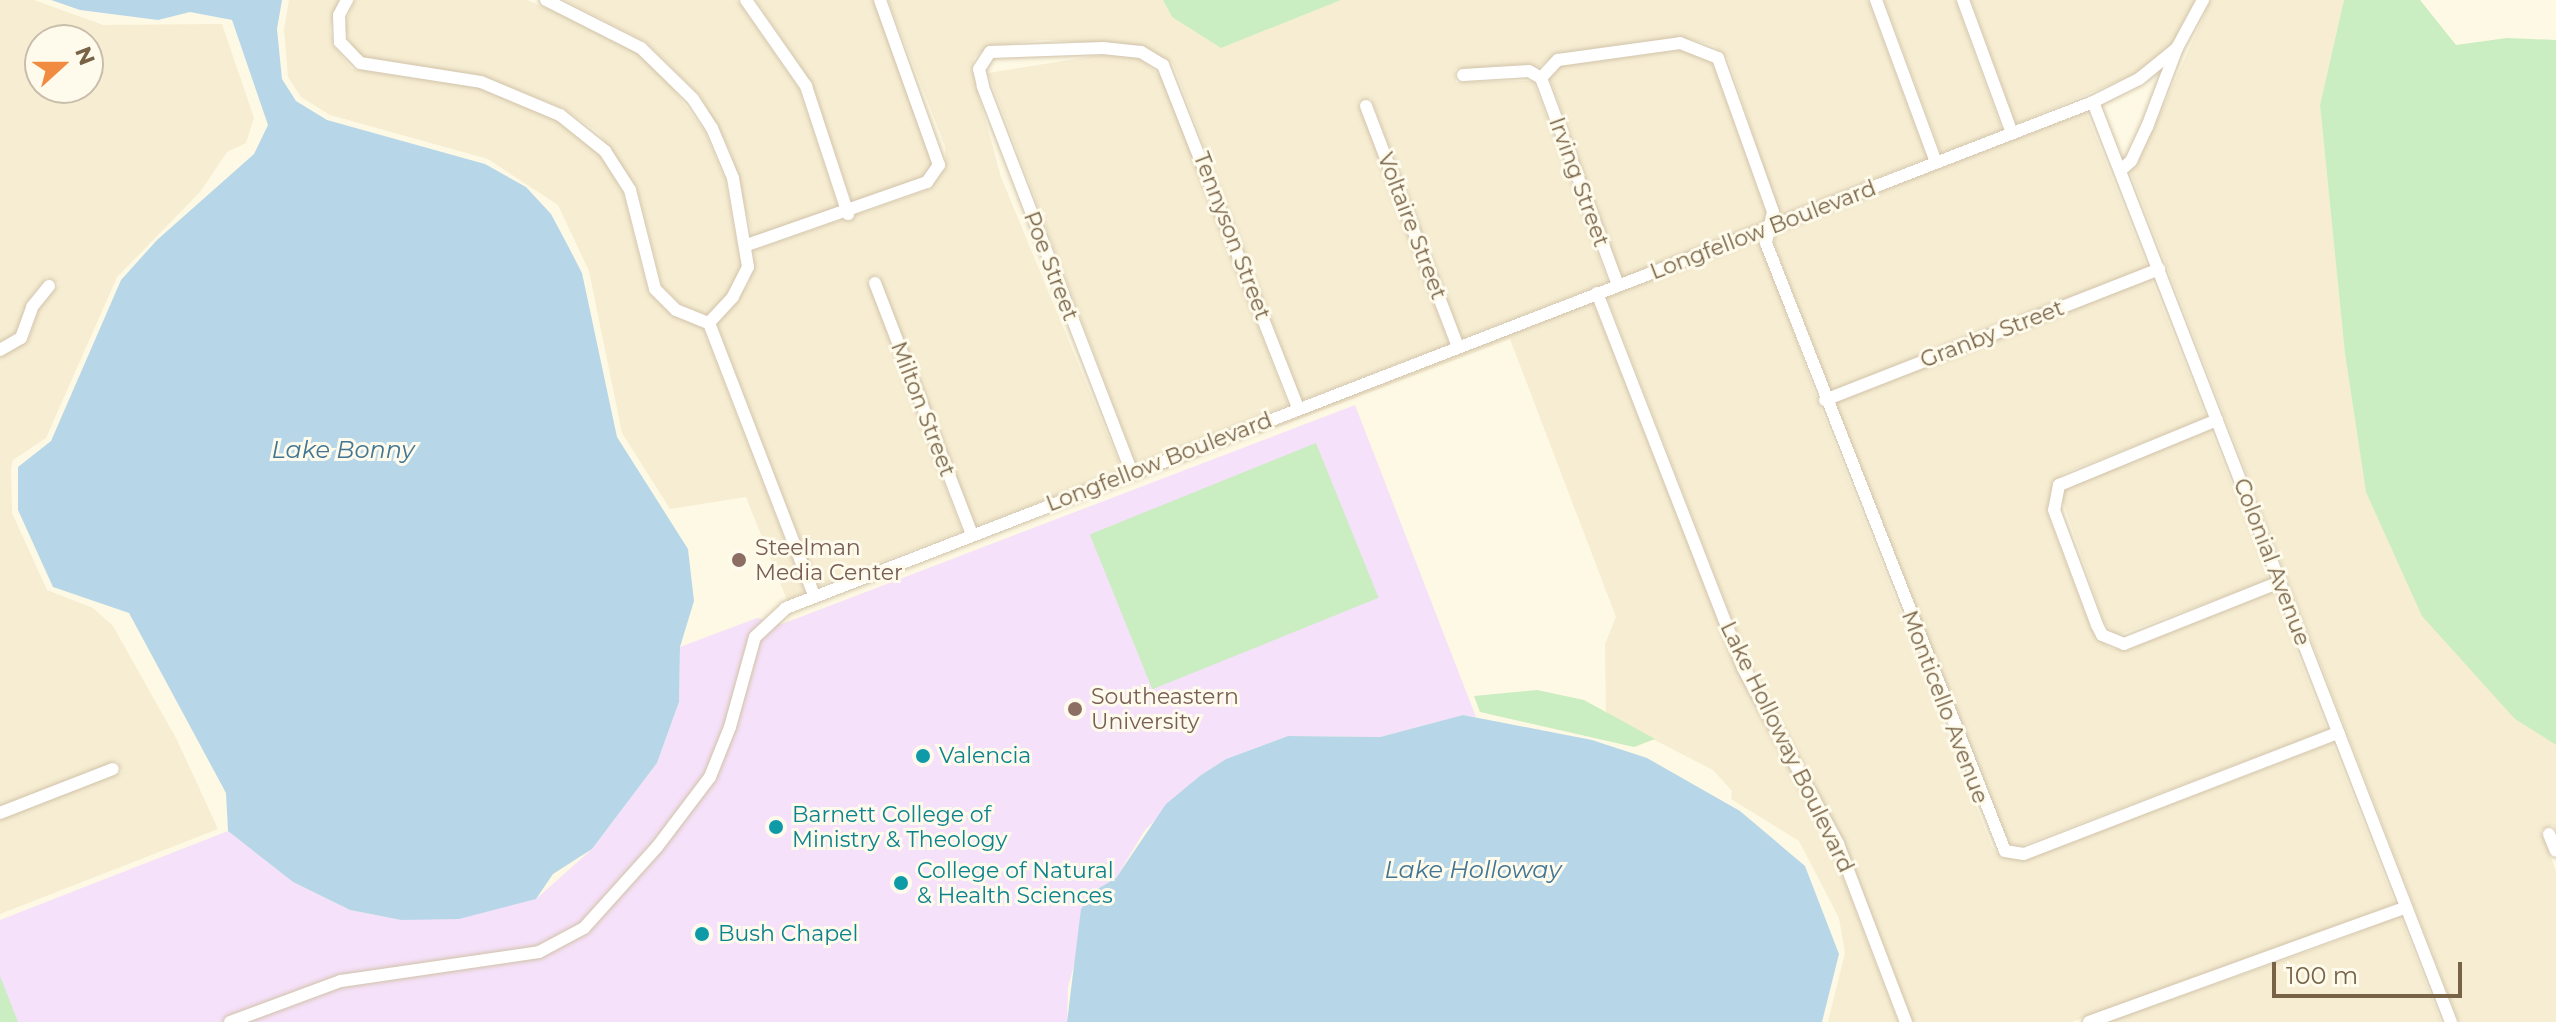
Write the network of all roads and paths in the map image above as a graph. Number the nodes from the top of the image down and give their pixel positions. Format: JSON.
{"nodes":[{"id":1,"x":347,"y":0,"type":"edge"},
{"id":2,"x":546,"y":0,"type":"edge"},
{"id":3,"x":746,"y":0,"type":"edge"},
{"id":4,"x":880,"y":0,"type":"edge"},
{"id":5,"x":1876,"y":0,"type":"edge"},
{"id":6,"x":1963,"y":0,"type":"edge"},
{"id":7,"x":2203,"y":0,"type":"edge"},
{"id":8,"x":2177,"y":48,"type":"junction"},
{"id":9,"x":984,"y":58,"type":"joint"},
{"id":10,"x":1463,"y":75,"type":"dead end"},
{"id":11,"x":1541,"y":78,"type":"junction"},
{"id":12,"x":2093,"y":102,"type":"junction"},
{"id":13,"x":1366,"y":106,"type":"dead end"},
{"id":14,"x":2012,"y":133,"type":"junction"},
{"id":15,"x":1936,"y":162,"type":"junction"},
{"id":16,"x":2121,"y":170,"type":"junction"},
{"id":17,"x":848,"y":214,"type":"junction"},
{"id":18,"x":1770,"y":227,"type":"junction"},
{"id":19,"x":747,"y":245,"type":"junction"},
{"id":20,"x":2159,"y":269,"type":"junction"},
{"id":21,"x":875,"y":283,"type":"dead end"},
{"id":22,"x":1618,"y":285,"type":"junction"},
{"id":23,"x":49,"y":286,"type":"dead end"},
{"id":24,"x":1597,"y":293,"type":"junction"},
{"id":25,"x":709,"y":323,"type":"junction"},
{"id":26,"x":1458,"y":347,"type":"junction"},
{"id":27,"x":0,"y":350,"type":"edge"},
{"id":28,"x":1825,"y":400,"type":"junction"},
{"id":29,"x":1298,"y":408,"type":"junction"},
{"id":30,"x":2217,"y":420,"type":"junction"},
{"id":31,"x":1132,"y":473,"type":"junction"},
{"id":32,"x":972,"y":534,"type":"junction"},
{"id":33,"x":2280,"y":582,"type":"junction"},
{"id":34,"x":814,"y":595,"type":"junction"},
{"id":35,"x":2338,"y":733,"type":"junction"},
{"id":36,"x":113,"y":769,"type":"dead end"},
{"id":37,"x":0,"y":813,"type":"edge"},
{"id":38,"x":2549,"y":834,"type":"dead end"},
{"id":39,"x":2556,"y":851,"type":"edge"},
{"id":40,"x":2406,"y":907,"type":"junction"},
{"id":41,"x":230,"y":1022,"type":"edge"},
{"id":42,"x":1906,"y":1022,"type":"edge"},
{"id":43,"x":2089,"y":1022,"type":"edge"},
{"id":44,"x":2451,"y":1022,"type":"edge"}],
"edges":[{"from":1,"to":25,"type":"street"},
{"from":2,"to":19,"type":"street"},
{"from":3,"to":17,"type":"street"},
{"from":4,"to":17,"type":"street"},
{"from":5,"to":15,"type":"street"},
{"from":6,"to":14,"type":"street"},
{"from":7,"to":8,"type":"street","name":"Longfellow Boulevard"},
{"from":8,"to":12,"type":"street","name":"Longfellow Boulevard"},
{"from":8,"to":16,"type":"street"},
{"from":9,"to":29,"type":"street","name":"Tennyson Street"},
{"from":9,"to":31,"type":"street","name":"Poe Street"},
{"from":10,"to":11,"type":"street"},
{"from":11,"to":18,"type":"street","name":"Monticello Avenue"},
{"from":11,"to":22,"type":"street","name":"Irving Street"},
{"from":12,"to":14,"type":"street","name":"Longfellow Boulevard"},
{"from":12,"to":16,"type":"street","name":"Colonial Avenue"},
{"from":13,"to":26,"type":"street","name":"Voltaire Street"},
{"from":14,"to":15,"type":"street","name":"Longfellow Boulevard"},
{"from":15,"to":18,"type":"street","name":"Longfellow Boulevard"},
{"from":16,"to":20,"type":"street","name":"Colonial Avenue"},
{"from":17,"to":19,"type":"street"},
{"from":18,"to":22,"type":"street","name":"Longfellow Boulevard"},
{"from":18,"to":28,"type":"street","name":"Monticello Avenue"},
{"from":19,"to":25,"type":"street"},
{"from":20,"to":28,"type":"street","name":"Granby Street"},
{"from":20,"to":30,"type":"street","name":"Colonial Avenue"},
{"from":21,"to":32,"type":"street","name":"Milton Street"},
{"from":22,"to":24,"type":"street","name":"Longfellow Boulevard"},
{"from":23,"to":27,"type":"street"},
{"from":24,"to":26,"type":"street","name":"Longfellow Boulevard"},
{"from":24,"to":42,"type":"street","name":"Lake Holloway Boulevard"},
{"from":25,"to":34,"type":"street"},
{"from":26,"to":29,"type":"street","name":"Longfellow Boulevard"},
{"from":28,"to":35,"type":"street","name":"Monticello Avenue"},
{"from":29,"to":31,"type":"street","name":"Longfellow Boulevard"},
{"from":30,"to":33,"type":"street","name":"Colonial Avenue"},
{"from":30,"to":33,"type":"street"},
{"from":31,"to":32,"type":"street","name":"Longfellow Boulevard"},
{"from":32,"to":34,"type":"street","name":"Longfellow Boulevard"},
{"from":33,"to":35,"type":"street","name":"Colonial Avenue"},
{"from":34,"to":41,"type":"street","name":"Longfellow Boulevard"},
{"from":35,"to":40,"type":"street","name":"Colonial Avenue"},
{"from":36,"to":37,"type":"street"},
{"from":38,"to":39,"type":"street"},
{"from":40,"to":43,"type":"street"},
{"from":40,"to":44,"type":"street","name":"Colonial Avenue"}]}
